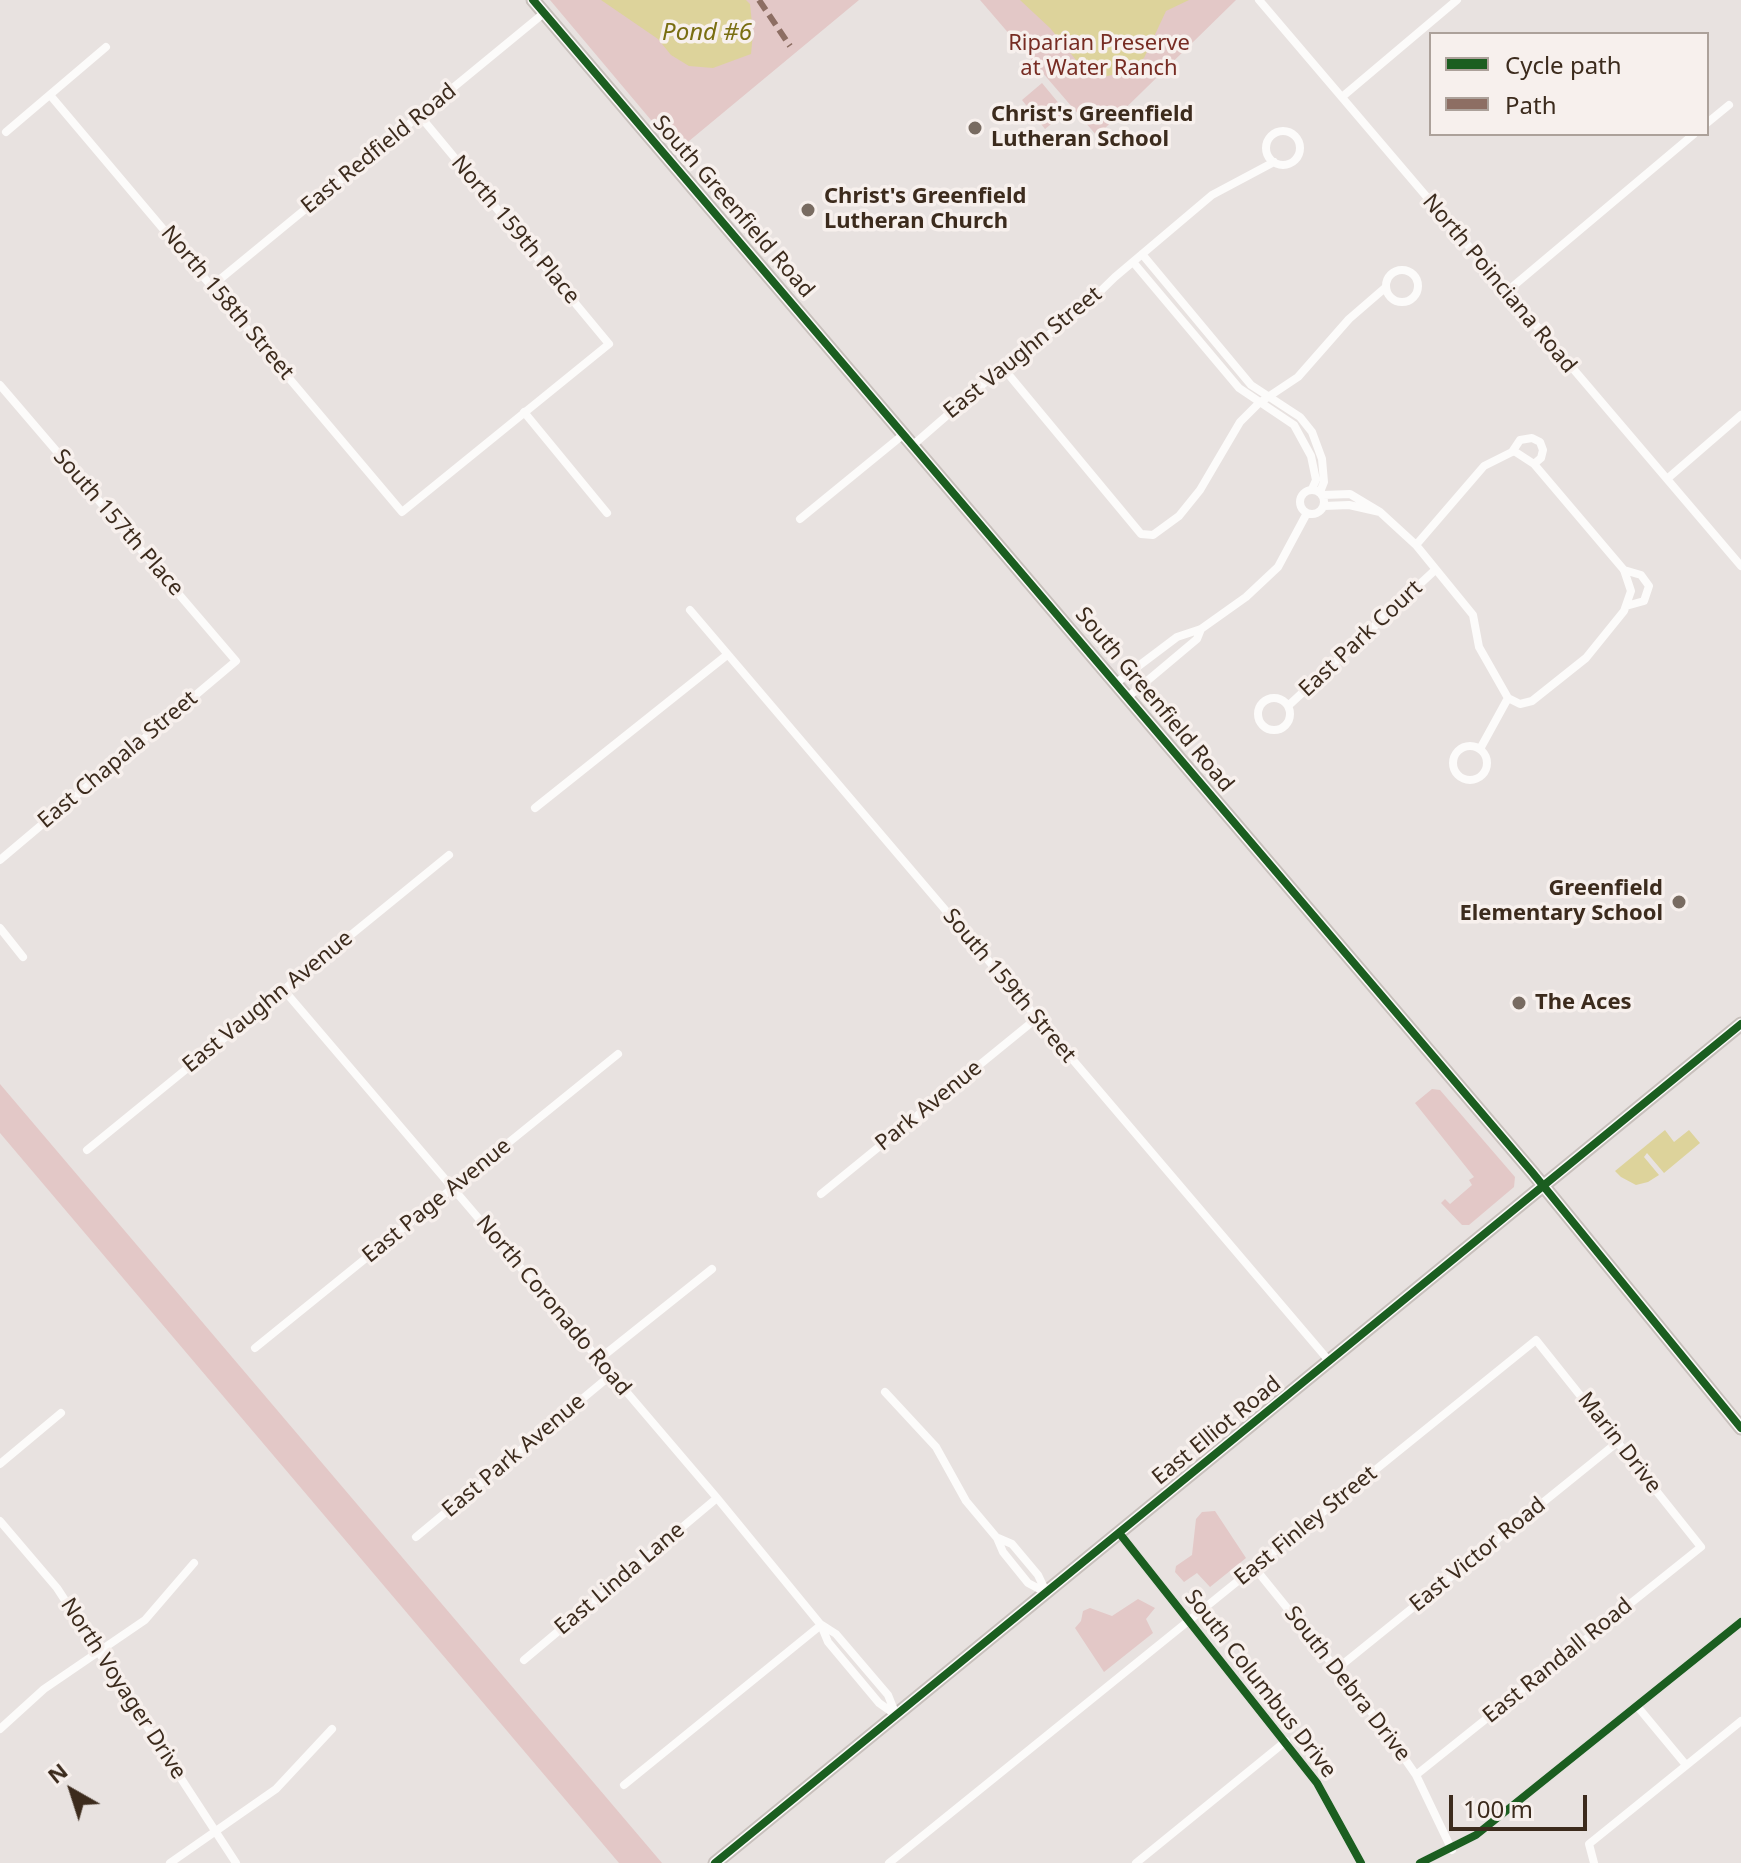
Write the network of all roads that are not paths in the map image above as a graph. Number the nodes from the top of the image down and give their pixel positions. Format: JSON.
{"nodes":[{"id":1,"x":533,"y":0,"type":"edge"},
{"id":2,"x":1259,"y":0,"type":"edge"},
{"id":3,"x":1457,"y":0,"type":"edge"},
{"id":4,"x":544,"y":13,"type":"junction"},
{"id":5,"x":106,"y":47,"type":"dead end"},
{"id":6,"x":50,"y":95,"type":"junction"},
{"id":7,"x":1342,"y":97,"type":"junction"},
{"id":8,"x":1729,"y":105,"type":"dead end"},
{"id":9,"x":420,"y":116,"type":"junction"},
{"id":10,"x":1709,"y":121,"type":"edge"},
{"id":11,"x":6,"y":132,"type":"dead end"},
{"id":12,"x":1692,"y":136,"type":"edge"},
{"id":13,"x":1274,"y":162,"type":"junction"},
{"id":14,"x":1142,"y":254,"type":"junction"},
{"id":15,"x":1133,"y":262,"type":"junction"},
{"id":16,"x":213,"y":285,"type":"junction"},
{"id":17,"x":1386,"y":287,"type":"dead end"},
{"id":18,"x":1505,"y":293,"type":"junction"},
{"id":19,"x":1195,"y":319,"type":"junction"},
{"id":20,"x":1187,"y":326,"type":"junction"},
{"id":21,"x":1004,"y":369,"type":"junction"},
{"id":22,"x":0,"y":385,"type":"edge"},
{"id":23,"x":1270,"y":397,"type":"junction"},
{"id":24,"x":1259,"y":403,"type":"junction"},
{"id":25,"x":524,"y":412,"type":"junction"},
{"id":26,"x":1741,"y":415,"type":"edge"},
{"id":27,"x":904,"y":434,"type":"junction"},
{"id":28,"x":913,"y":445,"type":"junction"},
{"id":29,"x":1513,"y":452,"type":"junction"},
{"id":30,"x":1534,"y":464,"type":"junction"},
{"id":31,"x":1667,"y":479,"type":"junction"},
{"id":32,"x":1318,"y":492,"type":"junction"},
{"id":33,"x":1324,"y":506,"type":"junction"},
{"id":34,"x":1380,"y":512,"type":"junction"},
{"id":35,"x":607,"y":513,"type":"dead end"},
{"id":36,"x":1307,"y":513,"type":"junction"},
{"id":37,"x":800,"y":519,"type":"dead end"},
{"id":38,"x":1416,"y":545,"type":"junction"},
{"id":39,"x":1741,"y":566,"type":"edge"},
{"id":40,"x":1624,"y":570,"type":"junction"},
{"id":41,"x":1434,"y":571,"type":"junction"},
{"id":42,"x":1626,"y":606,"type":"junction"},
{"id":43,"x":690,"y":610,"type":"dead end"},
{"id":44,"x":1201,"y":629,"type":"junction"},
{"id":45,"x":1157,"y":651,"type":"junction"},
{"id":46,"x":727,"y":655,"type":"junction"},
{"id":47,"x":236,"y":661,"type":"joint"},
{"id":48,"x":1168,"y":663,"type":"junction"},
{"id":49,"x":1116,"y":683,"type":"junction"},
{"id":50,"x":1128,"y":697,"type":"junction"},
{"id":51,"x":1508,"y":698,"type":"junction"},
{"id":52,"x":1288,"y":706,"type":"dead end"},
{"id":53,"x":1480,"y":749,"type":"junction"},
{"id":54,"x":535,"y":808,"type":"dead end"},
{"id":55,"x":449,"y":855,"type":"dead end"},
{"id":56,"x":0,"y":860,"type":"edge"},
{"id":57,"x":0,"y":928,"type":"edge"},
{"id":58,"x":23,"y":957,"type":"dead end"},
{"id":59,"x":283,"y":989,"type":"junction"},
{"id":60,"x":1037,"y":1018,"type":"junction"},
{"id":61,"x":1741,"y":1024,"type":"edge"},
{"id":62,"x":618,"y":1054,"type":"dead end"},
{"id":63,"x":87,"y":1150,"type":"dead end"},
{"id":64,"x":1544,"y":1186,"type":"junction"},
{"id":65,"x":454,"y":1188,"type":"junction"},
{"id":66,"x":821,"y":1194,"type":"dead end"},
{"id":67,"x":712,"y":1269,"type":"dead end"},
{"id":68,"x":1536,"y":1340,"type":"joint"},
{"id":69,"x":255,"y":1348,"type":"dead end"},
{"id":70,"x":598,"y":1360,"type":"junction"},
{"id":71,"x":1330,"y":1362,"type":"junction"},
{"id":72,"x":611,"y":1375,"type":"junction"},
{"id":73,"x":885,"y":1392,"type":"dead end"},
{"id":74,"x":61,"y":1413,"type":"dead end"},
{"id":75,"x":1741,"y":1428,"type":"edge"},
{"id":76,"x":1619,"y":1441,"type":"junction"},
{"id":77,"x":0,"y":1464,"type":"edge"},
{"id":78,"x":717,"y":1498,"type":"junction"},
{"id":79,"x":0,"y":1521,"type":"edge"},
{"id":80,"x":1120,"y":1534,"type":"junction"},
{"id":81,"x":416,"y":1537,"type":"dead end"},
{"id":82,"x":1701,"y":1547,"type":"joint"},
{"id":83,"x":194,"y":1563,"type":"dead end"},
{"id":84,"x":1254,"y":1567,"type":"junction"},
{"id":85,"x":1047,"y":1593,"type":"junction"},
{"id":86,"x":1188,"y":1621,"type":"junction"},
{"id":87,"x":1741,"y":1622,"type":"edge"},
{"id":88,"x":821,"y":1625,"type":"junction"},
{"id":89,"x":101,"y":1652,"type":"junction"},
{"id":90,"x":524,"y":1660,"type":"dead end"},
{"id":91,"x":1338,"y":1668,"type":"junction"},
{"id":92,"x":1637,"y":1706,"type":"junction"},
{"id":93,"x":896,"y":1715,"type":"junction"},
{"id":94,"x":1741,"y":1721,"type":"edge"},
{"id":95,"x":0,"y":1729,"type":"edge"},
{"id":96,"x":332,"y":1729,"type":"dead end"},
{"id":97,"x":1286,"y":1741,"type":"junction"},
{"id":98,"x":1686,"y":1765,"type":"junction"},
{"id":99,"x":1416,"y":1775,"type":"junction"},
{"id":100,"x":624,"y":1785,"type":"dead end"},
{"id":101,"x":216,"y":1832,"type":"junction"},
{"id":102,"x":1452,"y":1850,"type":"junction"},
{"id":103,"x":170,"y":1863,"type":"edge"},
{"id":104,"x":236,"y":1863,"type":"edge"},
{"id":105,"x":715,"y":1863,"type":"edge"},
{"id":106,"x":889,"y":1863,"type":"edge"},
{"id":107,"x":1136,"y":1863,"type":"edge"},
{"id":108,"x":1361,"y":1863,"type":"edge"},
{"id":109,"x":1420,"y":1863,"type":"edge"},
{"id":110,"x":1594,"y":1863,"type":"edge"}],
"edges":[{"from":1,"to":4,"type":"main road","name":"South Greenfield Road"},
{"from":2,"to":7,"type":"street","name":"North Poinciana Road"},
{"from":3,"to":7,"type":"street"},
{"from":4,"to":9,"type":"street","name":"East Redfield Road"},
{"from":4,"to":27,"type":"main road","name":"South Greenfield Road"},
{"from":5,"to":6,"type":"street"},
{"from":6,"to":11,"type":"street"},
{"from":6,"to":16,"type":"street","name":"North 158th Street"},
{"from":7,"to":18,"type":"street","name":"North Poinciana Road"},
{"from":8,"to":10,"type":"street"},
{"from":9,"to":16,"type":"street","name":"East Redfield Road"},
{"from":9,"to":25,"type":"street","name":"North 159th Place"},
{"from":12,"to":18,"type":"street"},
{"from":13,"to":13,"type":"street"},
{"from":13,"to":14,"type":"street","name":"East Vaughn Street"},
{"from":14,"to":15,"type":"street","name":"East Vaughn Street"},
{"from":14,"to":19,"type":"street"},
{"from":15,"to":20,"type":"street"},
{"from":15,"to":21,"type":"street","name":"East Vaughn Street"},
{"from":16,"to":25,"type":"street","name":"North 158th Street"},
{"from":17,"to":23,"type":"street"},
{"from":18,"to":31,"type":"street","name":"North Poinciana Road"},
{"from":19,"to":20,"type":"street"},
{"from":19,"to":23,"type":"street"},
{"from":20,"to":24,"type":"street"},
{"from":21,"to":24,"type":"street"},
{"from":21,"to":28,"type":"street","name":"East Vaughn Street"},
{"from":22,"to":47,"type":"street","name":"South 157th Place"},
{"from":23,"to":24,"type":"street"},
{"from":23,"to":32,"type":"street"},
{"from":24,"to":32,"type":"street"},
{"from":25,"to":35,"type":"street"},
{"from":26,"to":31,"type":"street"},
{"from":27,"to":28,"type":"main road","name":"South Greenfield Road"},
{"from":27,"to":37,"type":"street"},
{"from":28,"to":49,"type":"main road","name":"South Greenfield Road"},
{"from":29,"to":30,"type":"street"},
{"from":29,"to":30,"type":"street"},
{"from":29,"to":38,"type":"street"},
{"from":30,"to":40,"type":"street"},
{"from":31,"to":39,"type":"street","name":"North Poinciana Road"},
{"from":32,"to":33,"type":"street"},
{"from":32,"to":34,"type":"street"},
{"from":32,"to":36,"type":"street"},
{"from":33,"to":34,"type":"street"},
{"from":33,"to":36,"type":"street"},
{"from":34,"to":38,"type":"street"},
{"from":36,"to":44,"type":"street"},
{"from":38,"to":41,"type":"street"},
{"from":40,"to":42,"type":"street"},
{"from":40,"to":42,"type":"street"},
{"from":41,"to":51,"type":"street"},
{"from":41,"to":52,"type":"street","name":"East Park Court"},
{"from":42,"to":51,"type":"street"},
{"from":43,"to":46,"type":"street","name":"South 159th Street"},
{"from":44,"to":45,"type":"street"},
{"from":44,"to":48,"type":"street"},
{"from":45,"to":48,"type":"street"},
{"from":45,"to":49,"type":"street"},
{"from":46,"to":54,"type":"street"},
{"from":46,"to":60,"type":"street","name":"South 159th Street"},
{"from":47,"to":56,"type":"street","name":"East Chapala Street"},
{"from":48,"to":50,"type":"street"},
{"from":49,"to":50,"type":"main road","name":"South Greenfield Road"},
{"from":50,"to":64,"type":"main road","name":"South Greenfield Road"},
{"from":51,"to":53,"type":"street"},
{"from":53,"to":53,"type":"street"},
{"from":55,"to":59,"type":"street","name":"East Vaughn Avenue"},
{"from":57,"to":58,"type":"street"},
{"from":59,"to":63,"type":"street","name":"East Vaughn Avenue"},
{"from":59,"to":65,"type":"street","name":"North Coronado Road"},
{"from":60,"to":66,"type":"street","name":"Park Avenue"},
{"from":60,"to":71,"type":"street","name":"South 159th Street"},
{"from":61,"to":64,"type":"main road","name":"East Elliot Road"},
{"from":62,"to":65,"type":"street","name":"East Page Avenue"},
{"from":64,"to":71,"type":"main road","name":"East Elliot Road"},
{"from":64,"to":75,"type":"main road","name":"South Greenfield Road"},
{"from":65,"to":69,"type":"street","name":"East Page Avenue"},
{"from":65,"to":70,"type":"street","name":"North Coronado Road"},
{"from":67,"to":70,"type":"street"},
{"from":68,"to":76,"type":"street","name":"Marin Drive"},
{"from":68,"to":84,"type":"street","name":"East Finley Street"},
{"from":70,"to":72,"type":"street","name":"North Coronado Road"},
{"from":71,"to":80,"type":"main road","name":"East Elliot Road"},
{"from":72,"to":78,"type":"street","name":"North Coronado Road"},
{"from":72,"to":81,"type":"street","name":"East Park Avenue"},
{"from":73,"to":85,"type":"street"},
{"from":74,"to":77,"type":"street"},
{"from":76,"to":82,"type":"street","name":"Marin Drive"},
{"from":76,"to":91,"type":"street","name":"East Victor Road"},
{"from":78,"to":88,"type":"street","name":"North Coronado Road"},
{"from":78,"to":90,"type":"street","name":"East Linda Lane"},
{"from":79,"to":89,"type":"street","name":"North Voyager Drive"},
{"from":80,"to":85,"type":"main road","name":"East Elliot Road"},
{"from":80,"to":86,"type":"street","name":"South Columbus Drive"},
{"from":82,"to":99,"type":"street","name":"East Randall Road"},
{"from":83,"to":89,"type":"street"},
{"from":84,"to":86,"type":"street","name":"East Finley Street"},
{"from":84,"to":91,"type":"street","name":"South Debra Drive"},
{"from":85,"to":93,"type":"main road","name":"East Elliot Road"},
{"from":86,"to":97,"type":"street","name":"South Columbus Drive"},
{"from":86,"to":106,"type":"street","name":"East Finley Street"},
{"from":87,"to":92,"type":"street"},
{"from":88,"to":93,"type":"street","name":"North Coronado Road"},
{"from":88,"to":100,"type":"street"},
{"from":89,"to":95,"type":"street"},
{"from":89,"to":101,"type":"street","name":"North Voyager Drive"},
{"from":91,"to":99,"type":"street","name":"South Debra Drive"},
{"from":92,"to":98,"type":"street"},
{"from":92,"to":102,"type":"street"},
{"from":93,"to":105,"type":"main road","name":"East Elliot Road"},
{"from":94,"to":98,"type":"street"},
{"from":96,"to":101,"type":"street"},
{"from":97,"to":107,"type":"street"},
{"from":97,"to":108,"type":"street","name":"South Columbus Drive"},
{"from":98,"to":110,"type":"street"},
{"from":99,"to":102,"type":"street","name":"South Debra Drive"},
{"from":101,"to":103,"type":"street"},
{"from":101,"to":104,"type":"street","name":"North Voyager Drive"},
{"from":102,"to":109,"type":"street"}]}
